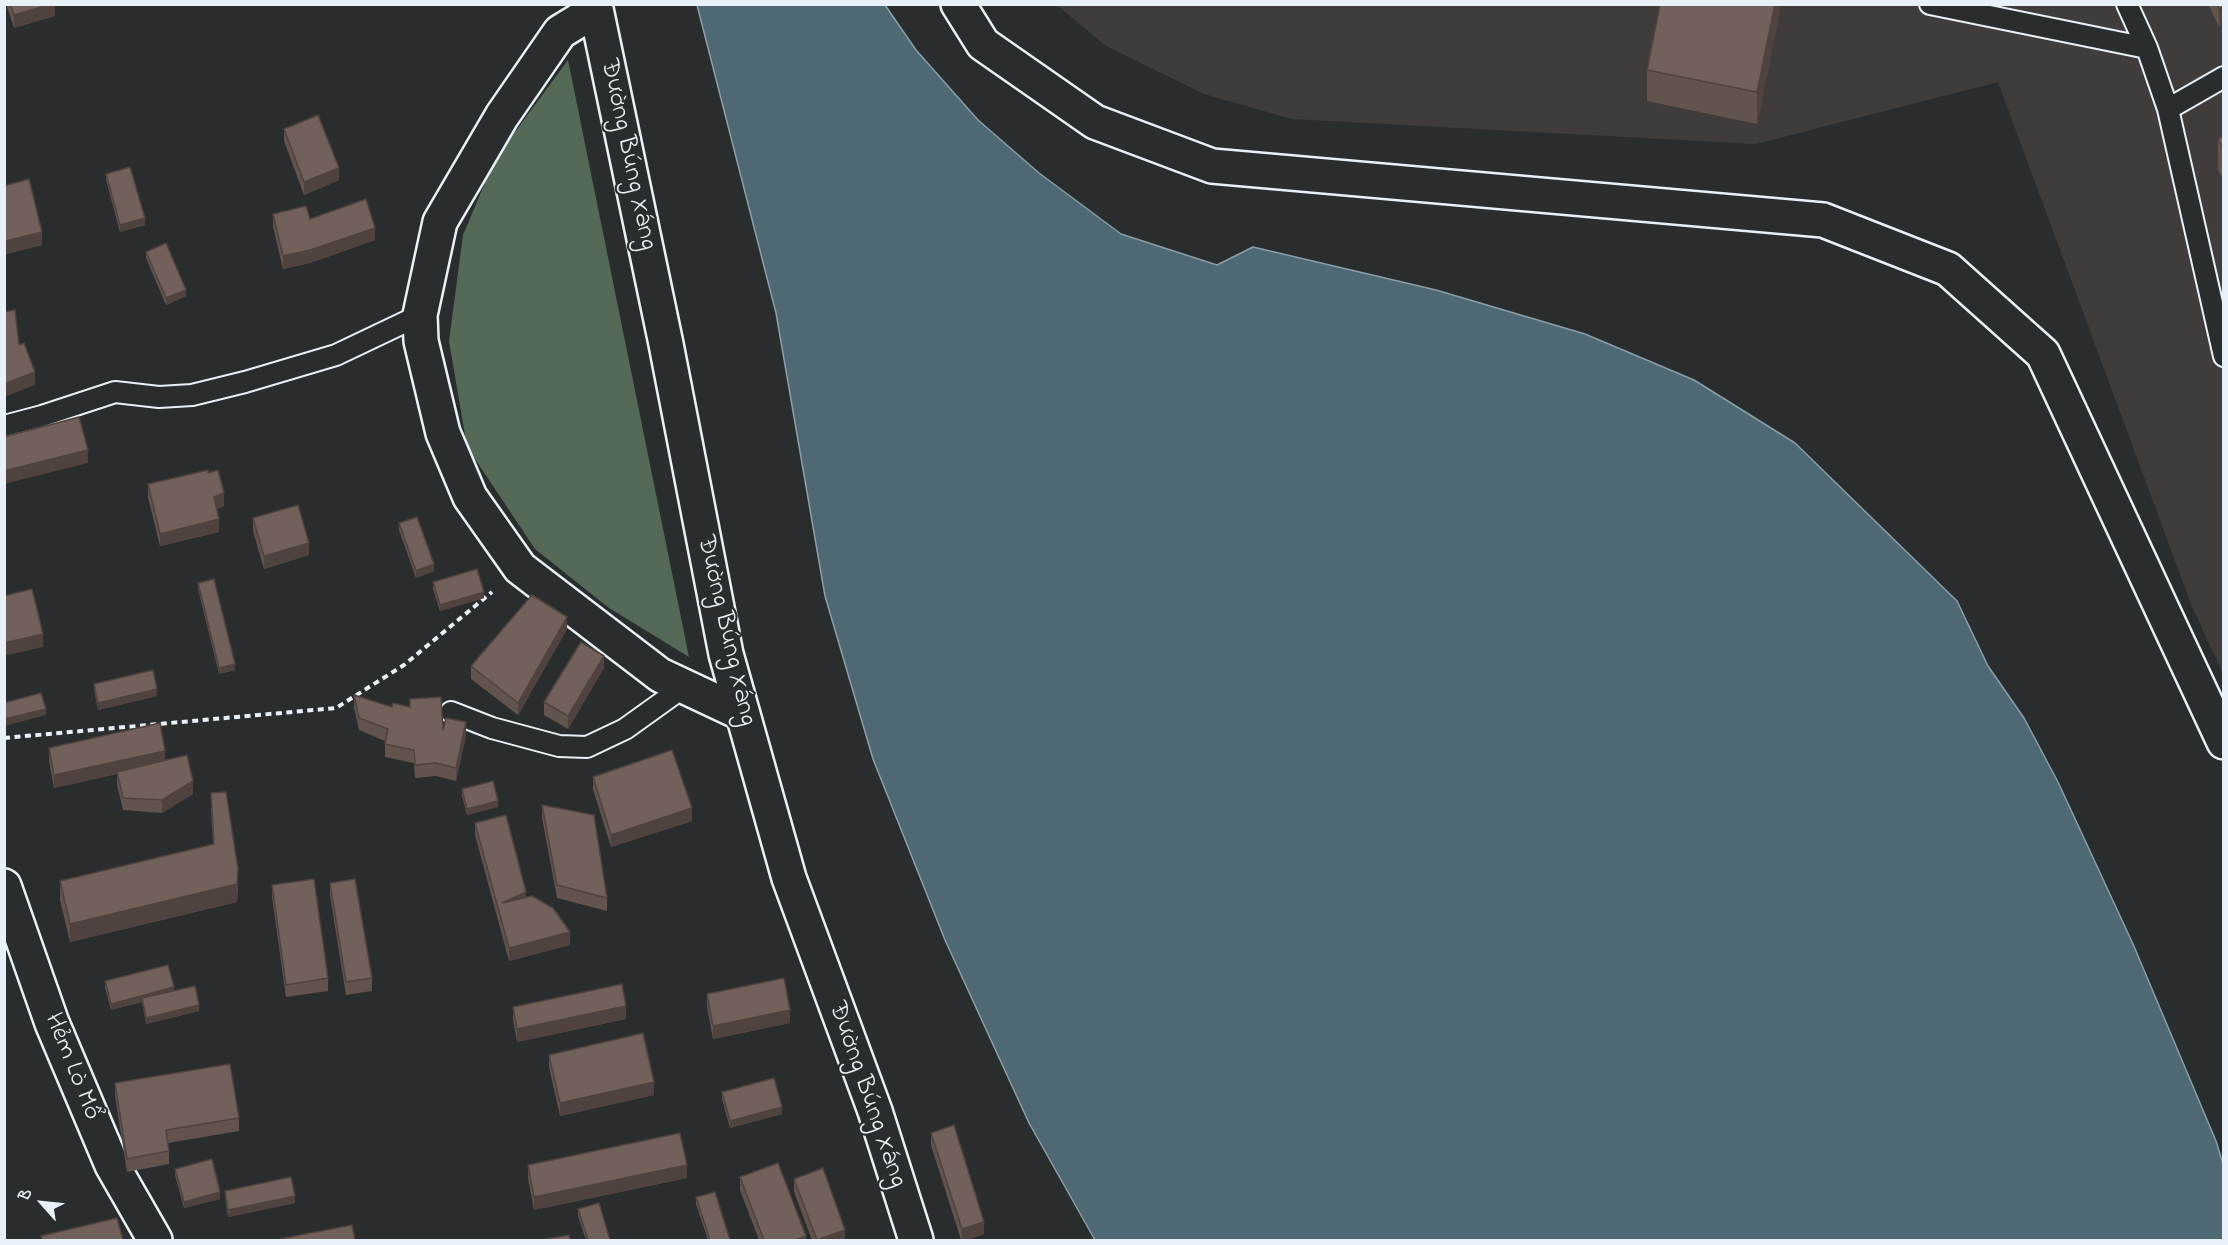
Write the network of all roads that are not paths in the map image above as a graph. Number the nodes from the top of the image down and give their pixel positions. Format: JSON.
{"nodes":[{"id":1,"x":958,"y":4,"type":"edge"},
{"id":2,"x":1930,"y":4,"type":"edge"},
{"id":3,"x":2127,"y":4,"type":"edge"},
{"id":4,"x":596,"y":7,"type":"edge"},
{"id":5,"x":2147,"y":48,"type":"junction"},
{"id":6,"x":2223,"y":77,"type":"edge"},
{"id":7,"x":2168,"y":109,"type":"junction"},
{"id":8,"x":420,"y":315,"type":"junction"},
{"id":9,"x":2223,"y":356,"type":"edge"},
{"id":10,"x":4,"y":426,"type":"edge"},
{"id":11,"x":685,"y":686,"type":"junction"},
{"id":12,"x":451,"y":712,"type":"dead end"},
{"id":13,"x":743,"y":714,"type":"junction"},
{"id":14,"x":2223,"y":742,"type":"edge"},
{"id":15,"x":4,"y":886,"type":"edge"},
{"id":16,"x":155,"y":1240,"type":"edge"},
{"id":17,"x":916,"y":1240,"type":"edge"}],
"edges":[{"from":1,"to":14,"type":"street"},
{"from":2,"to":5,"type":"lane"},
{"from":3,"to":5,"type":"lane"},
{"from":4,"to":8,"type":"street"},
{"from":4,"to":13,"type":"street","name":"Đường Búng Xáng"},
{"from":5,"to":7,"type":"lane"},
{"from":6,"to":7,"type":"lane"},
{"from":7,"to":9,"type":"lane"},
{"from":8,"to":10,"type":"lane"},
{"from":8,"to":11,"type":"street"},
{"from":11,"to":12,"type":"lane"},
{"from":11,"to":13,"type":"street"},
{"from":13,"to":17,"type":"street","name":"Đường Búng Xáng"},
{"from":15,"to":16,"type":"street","name":"Hẻm Lò Mổ"}]}
